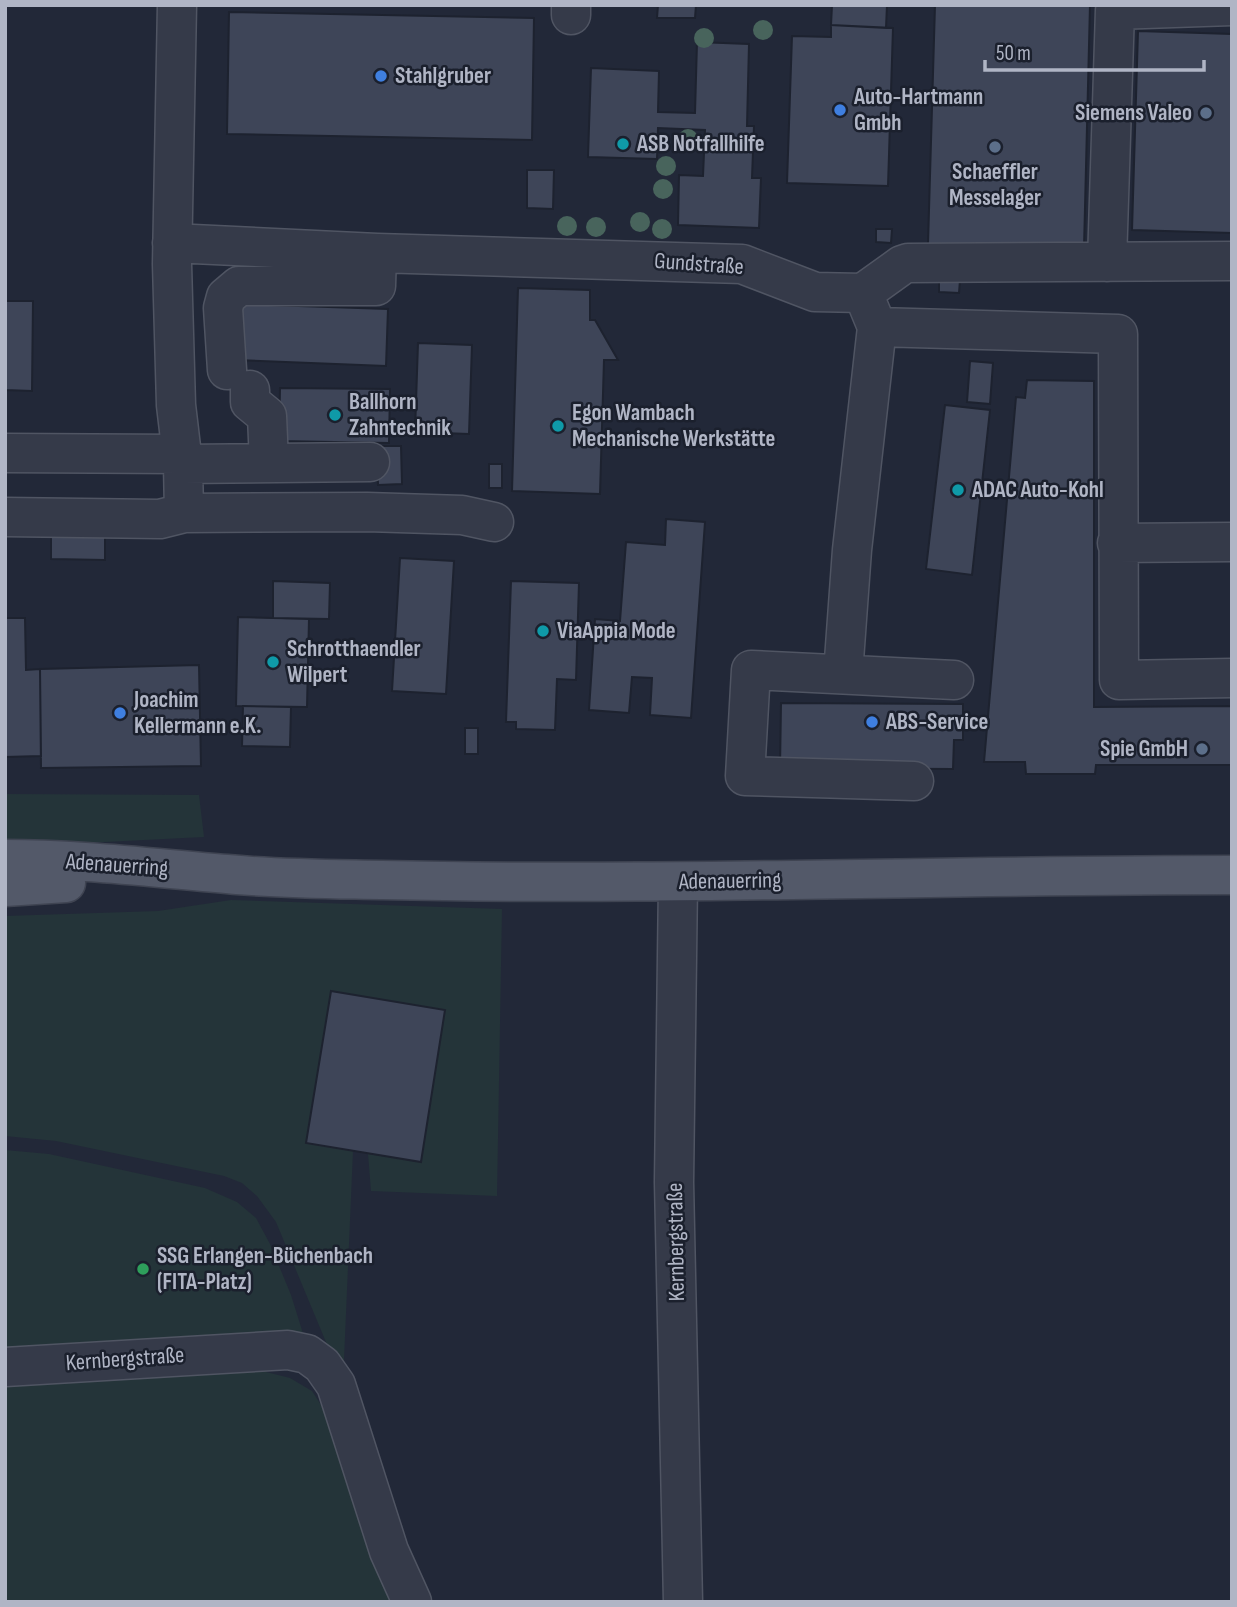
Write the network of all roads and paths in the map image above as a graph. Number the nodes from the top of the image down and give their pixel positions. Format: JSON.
{"nodes":[{"id":1,"x":177,"y":5,"type":"edge"},
{"id":2,"x":1232,"y":6,"type":"edge"},
{"id":3,"x":172,"y":243,"type":"junction"},
{"id":4,"x":377,"y":253,"type":"junction"},
{"id":5,"x":1232,"y":261,"type":"edge"},
{"id":6,"x":1107,"y":262,"type":"junction"},
{"id":7,"x":870,"y":310,"type":"junction"},
{"id":8,"x":5,"y":453,"type":"edge"},
{"id":9,"x":182,"y":459,"type":"junction"},
{"id":10,"x":269,"y":463,"type":"junction"},
{"id":11,"x":370,"y":463,"type":"dead end"},
{"id":12,"x":184,"y":513,"type":"junction"},
{"id":13,"x":5,"y":517,"type":"edge"},
{"id":14,"x":494,"y":522,"type":"dead end"},
{"id":15,"x":1232,"y":542,"type":"edge"},
{"id":16,"x":1117,"y":544,"type":"junction"},
{"id":17,"x":845,"y":661,"type":"junction"},
{"id":18,"x":1232,"y":677,"type":"edge"},
{"id":19,"x":954,"y":680,"type":"dead end"},
{"id":20,"x":914,"y":781,"type":"dead end"},
{"id":21,"x":5,"y":859,"type":"edge"},
{"id":22,"x":229,"y":874,"type":"junction"},
{"id":23,"x":1232,"y":875,"type":"edge"},
{"id":24,"x":678,"y":882,"type":"junction"},
{"id":25,"x":5,"y":887,"type":"edge"},
{"id":26,"x":5,"y":1367,"type":"edge"},
{"id":27,"x":412,"y":1602,"type":"edge"},
{"id":28,"x":683,"y":1602,"type":"edge"}],
"edges":[{"from":1,"to":3,"type":"street"},
{"from":2,"to":6,"type":"street"},
{"from":3,"to":4,"type":"street","name":"Gundstraße"},
{"from":3,"to":9,"type":"street"},
{"from":4,"to":7,"type":"street","name":"Gundstraße"},
{"from":4,"to":10,"type":"street"},
{"from":5,"to":6,"type":"street"},
{"from":6,"to":7,"type":"street"},
{"from":7,"to":16,"type":"street","name":"Gundstraße"},
{"from":7,"to":17,"type":"street"},
{"from":8,"to":9,"type":"street"},
{"from":9,"to":10,"type":"street"},
{"from":9,"to":12,"type":"street"},
{"from":10,"to":11,"type":"street"},
{"from":12,"to":13,"type":"street"},
{"from":12,"to":14,"type":"street"},
{"from":15,"to":16,"type":"street"},
{"from":16,"to":18,"type":"street"},
{"from":17,"to":19,"type":"street"},
{"from":17,"to":20,"type":"street"},
{"from":21,"to":22,"type":"main road","name":"Adenauerring"},
{"from":22,"to":24,"type":"main road","name":"Adenauerring"},
{"from":22,"to":25,"type":"main road","name":"Adenauerring"},
{"from":23,"to":24,"type":"main road","name":"Adenauerring"},
{"from":24,"to":28,"type":"street","name":"Kernbergstraße"},
{"from":26,"to":27,"type":"street","name":"Kernbergstraße"}]}
